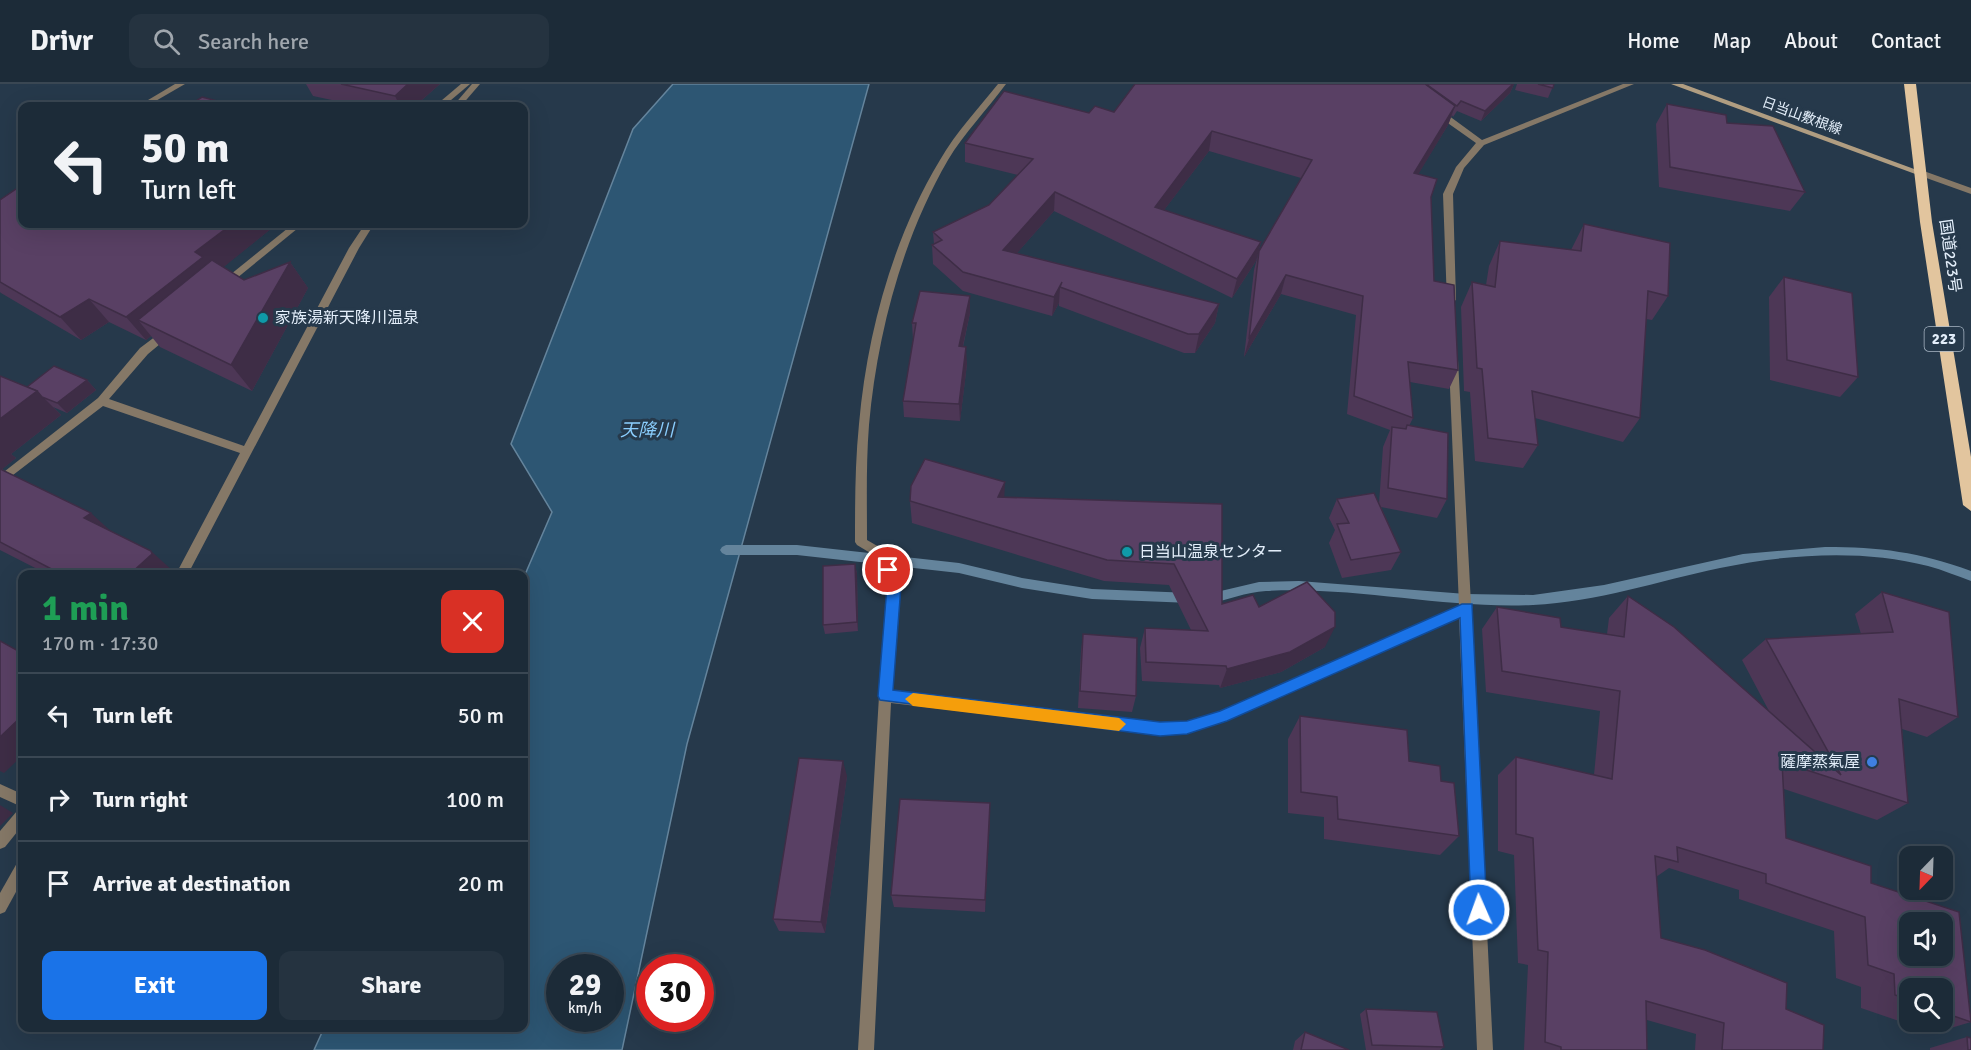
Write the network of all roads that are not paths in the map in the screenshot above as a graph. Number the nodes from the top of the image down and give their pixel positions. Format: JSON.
{"nodes":[{"id":1,"x":181,"y":84,"type":"edge"},
{"id":2,"x":466,"y":84,"type":"edge"},
{"id":3,"x":476,"y":84,"type":"edge"},
{"id":4,"x":1002,"y":84,"type":"edge"},
{"id":5,"x":1630,"y":84,"type":"edge"},
{"id":6,"x":1675,"y":84,"type":"edge"},
{"id":7,"x":1910,"y":84,"type":"edge"},
{"id":8,"x":149,"y":102,"type":"edge"},
{"id":9,"x":444,"y":102,"type":"edge"},
{"id":10,"x":460,"y":102,"type":"edge"},
{"id":11,"x":1426,"y":104,"type":"edge"},
{"id":12,"x":1481,"y":143,"type":"junction"},
{"id":13,"x":1921,"y":173,"type":"junction"},
{"id":14,"x":1971,"y":191,"type":"edge"},
{"id":15,"x":293,"y":228,"type":"edge"},
{"id":16,"x":367,"y":228,"type":"edge"},
{"id":17,"x":216,"y":291,"type":"edge"},
{"id":18,"x":1452,"y":309,"type":"edge"},
{"id":19,"x":180,"y":321,"type":"edge"},
{"id":20,"x":1453,"y":354,"type":"edge"},
{"id":21,"x":102,"y":401,"type":"junction"},
{"id":22,"x":246,"y":451,"type":"junction"},
{"id":23,"x":0,"y":481,"type":"edge"},
{"id":24,"x":1971,"y":505,"type":"edge"},
{"id":25,"x":184,"y":570,"type":"edge"},
{"id":26,"x":1467,"y":608,"type":"junction"},
{"id":27,"x":885,"y":696,"type":"junction"},
{"id":28,"x":0,"y":790,"type":"edge"},
{"id":29,"x":18,"y":799,"type":"edge"},
{"id":30,"x":18,"y":821,"type":"edge"},
{"id":31,"x":0,"y":842,"type":"edge"},
{"id":32,"x":18,"y":875,"type":"edge"},
{"id":33,"x":0,"y":908,"type":"edge"},
{"id":34,"x":866,"y":1050,"type":"edge"},
{"id":35,"x":1485,"y":1050,"type":"edge"}],
"edges":[{"from":1,"to":8,"type":"street"},
{"from":2,"to":9,"type":"street"},
{"from":3,"to":10,"type":"street"},
{"from":4,"to":27,"type":"street"},
{"from":5,"to":12,"type":"street"},
{"from":6,"to":13,"type":"main road","name":"日当山敷根線"},
{"from":7,"to":13,"type":"highway","name":"国道223号","number":"223"},
{"from":11,"to":12,"type":"street"},
{"from":12,"to":18,"type":"street"},
{"from":13,"to":14,"type":"street"},
{"from":13,"to":24,"type":"highway","name":"国道223号","number":"223"},
{"from":15,"to":17,"type":"street"},
{"from":16,"to":22,"type":"street"},
{"from":19,"to":21,"type":"street"},
{"from":20,"to":26,"type":"street"},
{"from":21,"to":22,"type":"street"},
{"from":21,"to":23,"type":"street"},
{"from":22,"to":25,"type":"street"},
{"from":26,"to":27,"type":"street"},
{"from":26,"to":35,"type":"street"},
{"from":27,"to":34,"type":"street"},
{"from":28,"to":29,"type":"street"},
{"from":30,"to":31,"type":"street"},
{"from":32,"to":33,"type":"street"}]}
